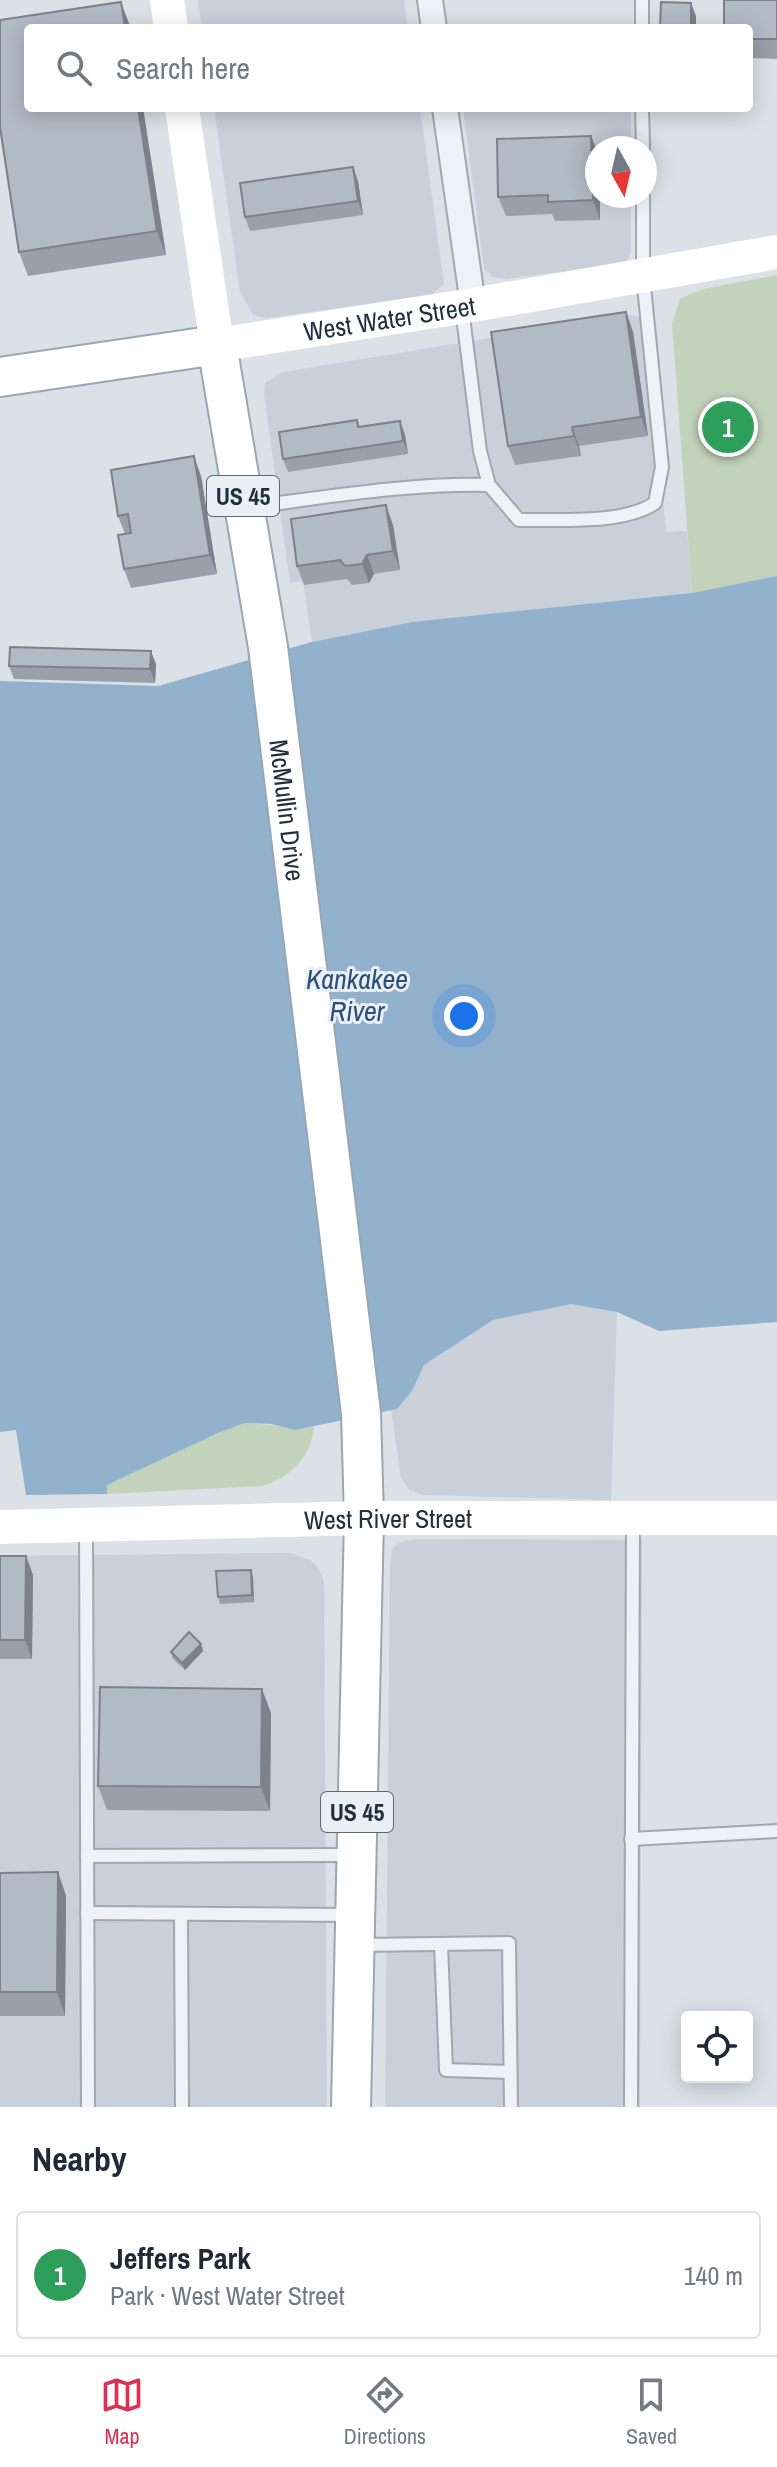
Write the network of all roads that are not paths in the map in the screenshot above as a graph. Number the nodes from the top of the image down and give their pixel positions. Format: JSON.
{"nodes":[{"id":1,"x":167,"y":0,"type":"edge"},
{"id":2,"x":430,"y":0,"type":"edge"},
{"id":3,"x":642,"y":0,"type":"edge"},
{"id":4,"x":170,"y":24,"type":"edge"},
{"id":5,"x":433,"y":24,"type":"edge"},
{"id":6,"x":642,"y":24,"type":"edge"},
{"id":7,"x":183,"y":112,"type":"edge"},
{"id":8,"x":445,"y":112,"type":"edge"},
{"id":9,"x":642,"y":112,"type":"edge"},
{"id":10,"x":643,"y":136,"type":"edge"},
{"id":11,"x":643,"y":208,"type":"edge"},
{"id":12,"x":777,"y":252,"type":"edge"},
{"id":13,"x":643,"y":276,"type":"junction"},
{"id":14,"x":467,"y":306,"type":"junction"},
{"id":15,"x":217,"y":345,"type":"junction"},
{"id":16,"x":0,"y":377,"type":"edge"},
{"id":17,"x":489,"y":485,"type":"junction"},
{"id":18,"x":245,"y":508,"type":"junction"},
{"id":19,"x":364,"y":1518,"type":"junction"},
{"id":20,"x":633,"y":1518,"type":"junction"},
{"id":21,"x":777,"y":1518,"type":"edge"},
{"id":22,"x":86,"y":1524,"type":"junction"},
{"id":23,"x":0,"y":1527,"type":"edge"},
{"id":24,"x":777,"y":1831,"type":"edge"},
{"id":25,"x":631,"y":1839,"type":"junction"},
{"id":26,"x":357,"y":1855,"type":"junction"},
{"id":27,"x":87,"y":1856,"type":"junction"},
{"id":28,"x":87,"y":1913,"type":"junction"},
{"id":29,"x":181,"y":1914,"type":"junction"},
{"id":30,"x":355,"y":1930,"type":"junction"},
{"id":31,"x":441,"y":1944,"type":"junction"},
{"id":32,"x":510,"y":2072,"type":"junction"},
{"id":33,"x":88,"y":2107,"type":"edge"},
{"id":34,"x":182,"y":2107,"type":"edge"},
{"id":35,"x":351,"y":2107,"type":"edge"},
{"id":36,"x":511,"y":2107,"type":"edge"},
{"id":37,"x":631,"y":2107,"type":"edge"}],
"edges":[{"from":1,"to":4,"type":"main road"},
{"from":2,"to":5,"type":"street"},
{"from":3,"to":6,"type":"lane"},
{"from":7,"to":15,"type":"main road","name":"McMullin Drive"},
{"from":8,"to":14,"type":"street"},
{"from":9,"to":10,"type":"lane"},
{"from":11,"to":13,"type":"lane"},
{"from":12,"to":13,"type":"main road","name":"West Water Street"},
{"from":13,"to":14,"type":"main road","name":"West Water Street"},
{"from":13,"to":17,"type":"lane"},
{"from":14,"to":15,"type":"main road","name":"West Water Street"},
{"from":14,"to":17,"type":"lane"},
{"from":15,"to":16,"type":"main road","name":"West Water Street"},
{"from":15,"to":18,"type":"main road","name":"McMullin Drive","number":"US 45"},
{"from":17,"to":18,"type":"lane"},
{"from":18,"to":19,"type":"main road","name":"McMullin Drive","number":"US 45"},
{"from":19,"to":20,"type":"main road","name":"West River Street"},
{"from":19,"to":22,"type":"main road","name":"West River Street"},
{"from":19,"to":26,"type":"main road","number":"US 45"},
{"from":20,"to":21,"type":"main road","name":"West River Street"},
{"from":20,"to":25,"type":"lane"},
{"from":22,"to":23,"type":"main road","name":"West River Street"},
{"from":22,"to":27,"type":"lane"},
{"from":24,"to":25,"type":"lane"},
{"from":25,"to":37,"type":"lane"},
{"from":26,"to":27,"type":"lane"},
{"from":26,"to":30,"type":"main road","number":"US 45"},
{"from":27,"to":28,"type":"lane"},
{"from":28,"to":29,"type":"lane"},
{"from":28,"to":33,"type":"lane"},
{"from":29,"to":30,"type":"lane"},
{"from":29,"to":34,"type":"lane"},
{"from":30,"to":31,"type":"lane"},
{"from":30,"to":35,"type":"main road","number":"US 45"},
{"from":31,"to":32,"type":"lane"},
{"from":31,"to":32,"type":"lane"},
{"from":32,"to":36,"type":"lane"}]}
